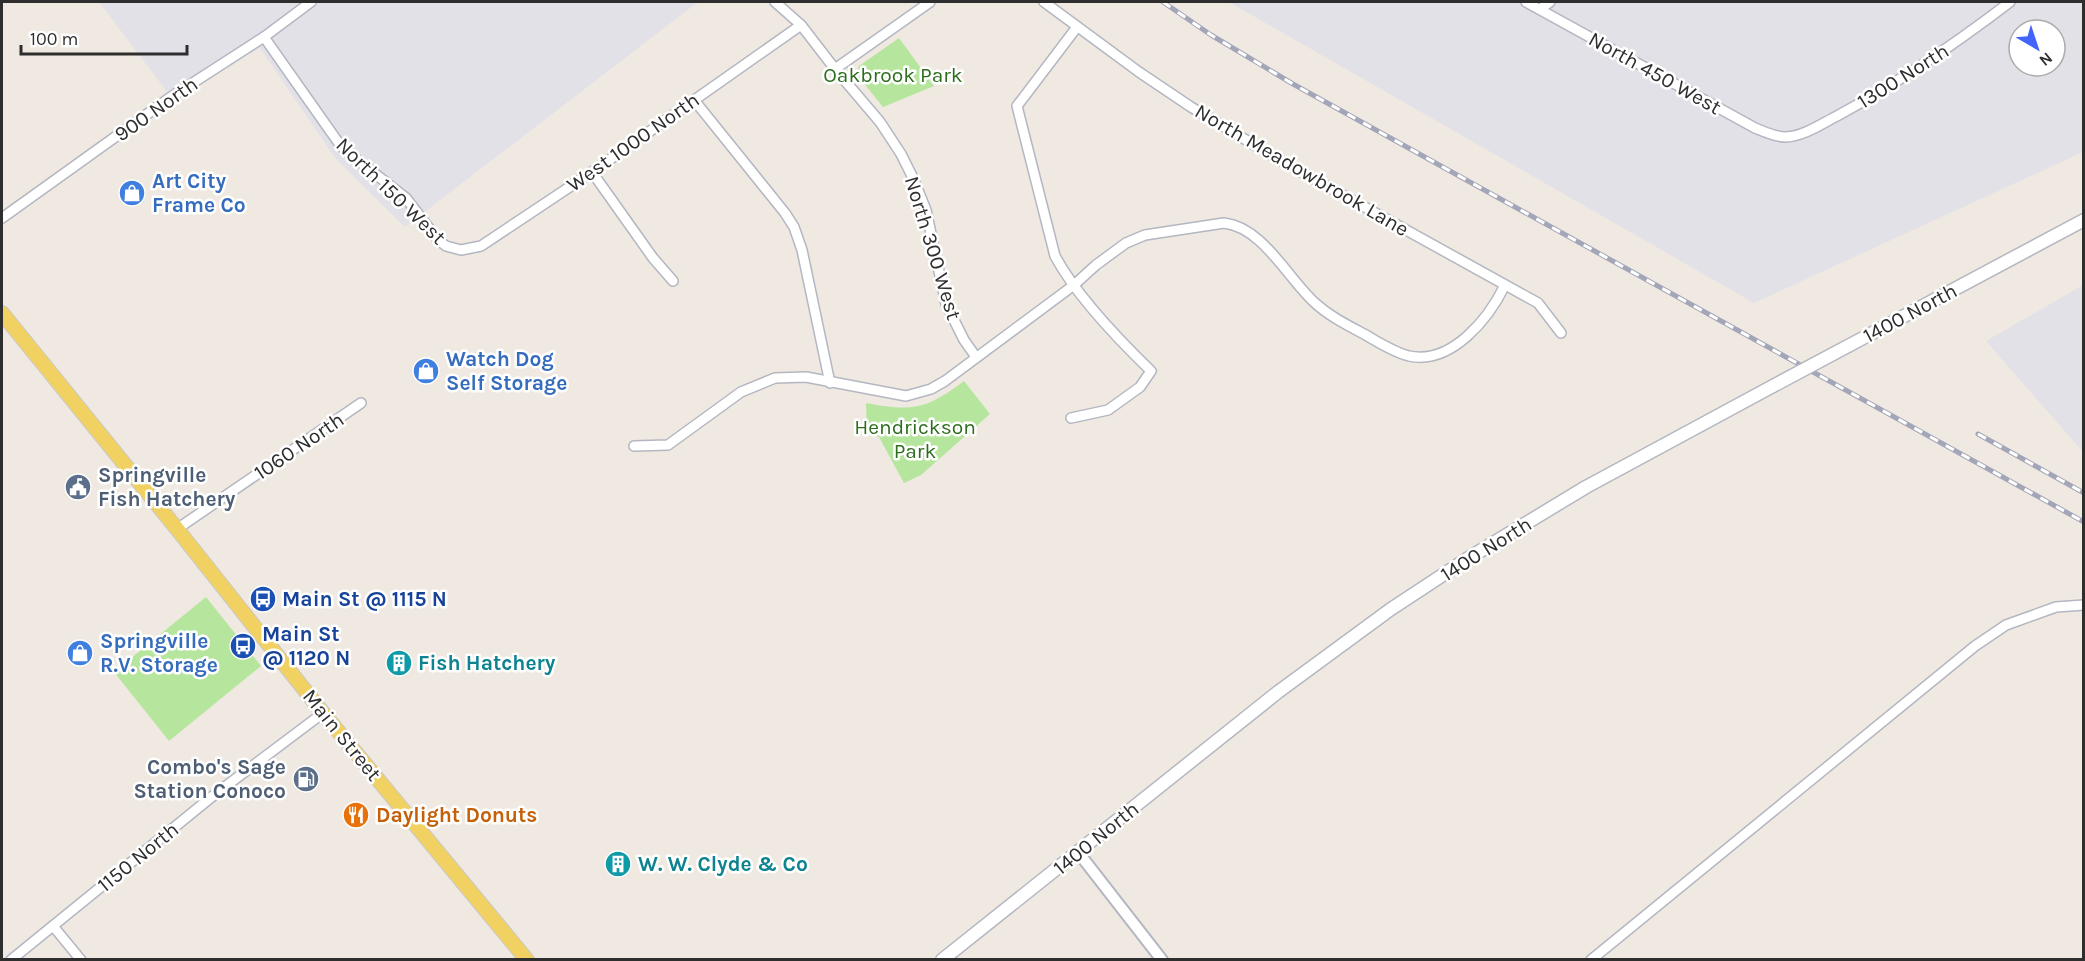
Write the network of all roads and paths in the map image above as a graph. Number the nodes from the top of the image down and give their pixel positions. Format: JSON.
{"nodes":[{"id":1,"x":310,"y":2,"type":"edge"},
{"id":2,"x":776,"y":2,"type":"edge"},
{"id":3,"x":930,"y":2,"type":"edge"},
{"id":4,"x":1044,"y":2,"type":"edge"},
{"id":5,"x":1526,"y":2,"type":"edge"},
{"id":6,"x":1550,"y":2,"type":"edge"},
{"id":7,"x":2010,"y":2,"type":"edge"},
{"id":8,"x":1540,"y":9,"type":"junction"},
{"id":9,"x":801,"y":25,"type":"junction"},
{"id":10,"x":1077,"y":27,"type":"junction"},
{"id":11,"x":264,"y":37,"type":"junction"},
{"id":12,"x":836,"y":69,"type":"junction"},
{"id":13,"x":694,"y":100,"type":"junction"},
{"id":14,"x":1788,"y":137,"type":"joint"},
{"id":15,"x":592,"y":172,"type":"junction"},
{"id":16,"x":2,"y":218,"type":"edge"},
{"id":17,"x":2084,"y":220,"type":"edge"},
{"id":18,"x":461,"y":250,"type":"joint"},
{"id":19,"x":674,"y":281,"type":"dead end"},
{"id":20,"x":1074,"y":285,"type":"junction"},
{"id":21,"x":1505,"y":285,"type":"junction"},
{"id":22,"x":2,"y":314,"type":"edge"},
{"id":23,"x":1562,"y":333,"type":"dead end"},
{"id":24,"x":976,"y":357,"type":"junction"},
{"id":25,"x":830,"y":383,"type":"junction"},
{"id":26,"x":361,"y":403,"type":"dead end"},
{"id":27,"x":1071,"y":418,"type":"dead end"},
{"id":28,"x":634,"y":446,"type":"dead end"},
{"id":29,"x":177,"y":529,"type":"junction"},
{"id":30,"x":2084,"y":605,"type":"edge"},
{"id":31,"x":323,"y":713,"type":"junction"},
{"id":32,"x":1078,"y":852,"type":"junction"},
{"id":33,"x":53,"y":926,"type":"junction"},
{"id":34,"x":11,"y":960,"type":"edge"},
{"id":35,"x":81,"y":960,"type":"edge"},
{"id":36,"x":527,"y":960,"type":"edge"},
{"id":37,"x":942,"y":960,"type":"edge"},
{"id":38,"x":1162,"y":960,"type":"edge"},
{"id":39,"x":1590,"y":960,"type":"edge"}],
"edges":[{"from":1,"to":11,"type":"street","name":"900 North"},
{"from":2,"to":9,"type":"street","name":"North 300 West"},
{"from":3,"to":12,"type":"street"},
{"from":4,"to":10,"type":"street","name":"North Meadowbrook Lane"},
{"from":5,"to":8,"type":"street","name":"North 450 West"},
{"from":6,"to":8,"type":"street"},
{"from":7,"to":14,"type":"street","name":"1300 North"},
{"from":8,"to":14,"type":"street","name":"North 450 West"},
{"from":9,"to":12,"type":"street","name":"North 300 West"},
{"from":9,"to":13,"type":"street","name":"West 1000 North"},
{"from":10,"to":20,"type":"street"},
{"from":10,"to":21,"type":"street","name":"North Meadowbrook Lane"},
{"from":11,"to":16,"type":"street","name":"900 North"},
{"from":11,"to":18,"type":"street","name":"North 150 West"},
{"from":12,"to":24,"type":"street","name":"North 300 West"},
{"from":13,"to":15,"type":"street","name":"West 1000 North"},
{"from":13,"to":25,"type":"street"},
{"from":15,"to":18,"type":"street","name":"West 1000 North"},
{"from":15,"to":19,"type":"street"},
{"from":17,"to":32,"type":"main road","name":"1400 North","bridge":true},
{"from":20,"to":21,"type":"street"},
{"from":20,"to":24,"type":"street"},
{"from":20,"to":27,"type":"street"},
{"from":21,"to":23,"type":"street","name":"North Meadowbrook Lane"},
{"from":22,"to":29,"type":"main road","name":"Main Street"},
{"from":24,"to":25,"type":"street"},
{"from":25,"to":28,"type":"street"},
{"from":26,"to":29,"type":"street","name":"1060 North"},
{"from":29,"to":31,"type":"main road","name":"Main Street"},
{"from":30,"to":39,"type":"street"},
{"from":31,"to":33,"type":"street","name":"1150 North"},
{"from":31,"to":36,"type":"main road","name":"Main Street"},
{"from":32,"to":37,"type":"main road","name":"1400 North"},
{"from":32,"to":38,"type":"street"},
{"from":33,"to":34,"type":"street","name":"1150 North"},
{"from":33,"to":35,"type":"street"}]}
